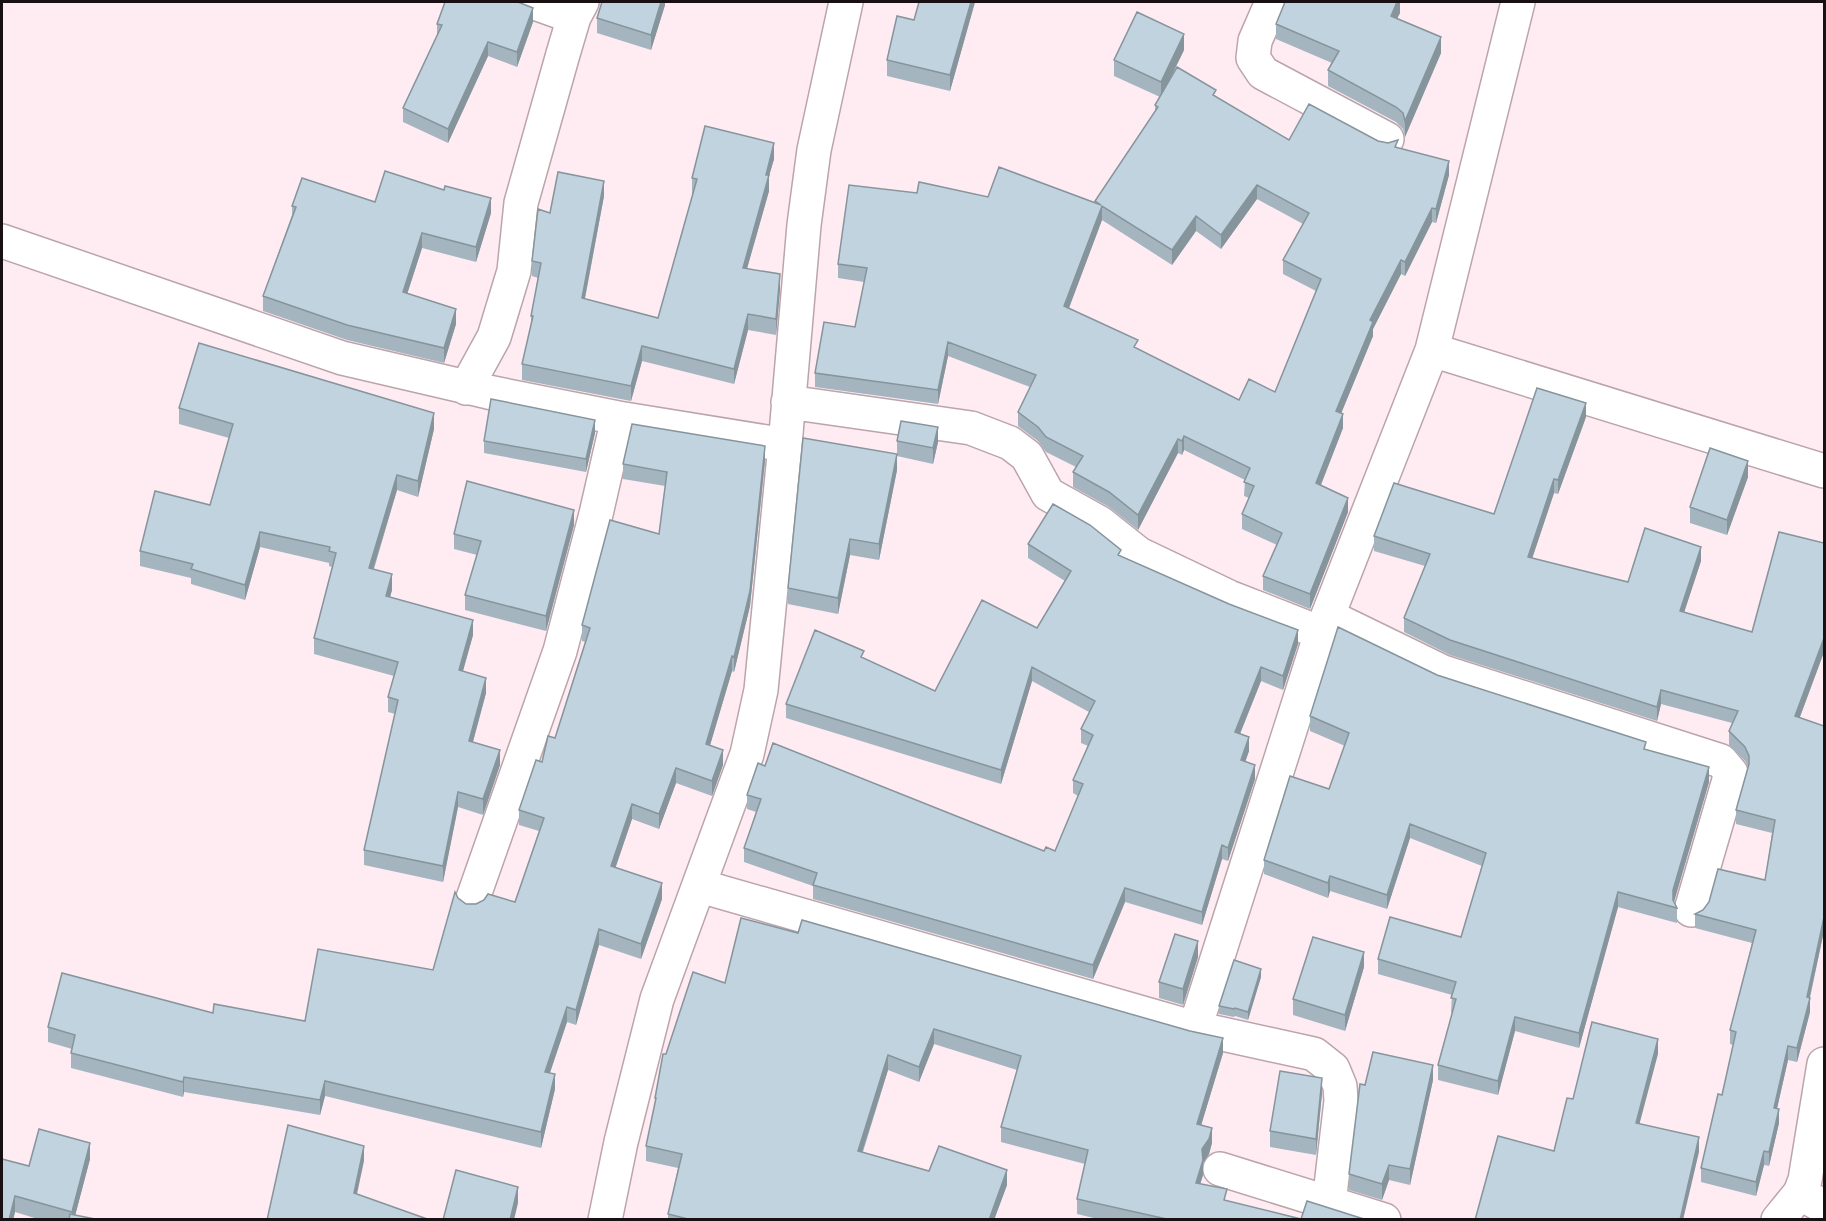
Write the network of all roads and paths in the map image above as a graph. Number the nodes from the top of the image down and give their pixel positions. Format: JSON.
{"nodes":[{"id":1,"x":532,"y":2,"type":"edge"},
{"id":2,"x":846,"y":2,"type":"edge"},
{"id":3,"x":1272,"y":2,"type":"edge"},
{"id":4,"x":1518,"y":2,"type":"edge"},
{"id":5,"x":578,"y":9,"type":"edge"},
{"id":6,"x":1387,"y":139,"type":"dead end"},
{"id":7,"x":2,"y":242,"type":"edge"},
{"id":8,"x":1432,"y":350,"type":"junction"},
{"id":9,"x":466,"y":388,"type":"junction"},
{"id":10,"x":788,"y":402,"type":"junction"},
{"id":11,"x":618,"y":418,"type":"junction"},
{"id":12,"x":785,"y":445,"type":"junction"},
{"id":13,"x":1824,"y":471,"type":"edge"},
{"id":14,"x":1325,"y":624,"type":"junction"},
{"id":15,"x":700,"y":886,"type":"junction"},
{"id":16,"x":472,"y":901,"type":"edge"},
{"id":17,"x":1691,"y":910,"type":"dead end"},
{"id":18,"x":1195,"y":1028,"type":"junction"},
{"id":19,"x":1824,"y":1064,"type":"edge"},
{"id":20,"x":1220,"y":1168,"type":"dead end"},
{"id":21,"x":1812,"y":1200,"type":"edge"},
{"id":22,"x":1329,"y":1203,"type":"junction"},
{"id":23,"x":605,"y":1220,"type":"edge"},
{"id":24,"x":1384,"y":1220,"type":"edge"},
{"id":25,"x":1778,"y":1220,"type":"edge"}],
"edges":[{"from":1,"to":5,"type":"street"},
{"from":2,"to":10,"type":"street"},
{"from":3,"to":6,"type":"street"},
{"from":4,"to":8,"type":"street"},
{"from":5,"to":9,"type":"street"},
{"from":7,"to":9,"type":"street"},
{"from":8,"to":13,"type":"street"},
{"from":8,"to":14,"type":"street"},
{"from":9,"to":11,"type":"street"},
{"from":10,"to":12,"type":"street"},
{"from":10,"to":14,"type":"street"},
{"from":11,"to":12,"type":"street"},
{"from":11,"to":16,"type":"street"},
{"from":12,"to":15,"type":"street"},
{"from":14,"to":17,"type":"street"},
{"from":14,"to":18,"type":"street"},
{"from":15,"to":18,"type":"street"},
{"from":15,"to":23,"type":"street"},
{"from":18,"to":22,"type":"street"},
{"from":19,"to":21,"type":"street"},
{"from":20,"to":22,"type":"street"},
{"from":21,"to":25,"type":"street"},
{"from":22,"to":24,"type":"street"}]}
